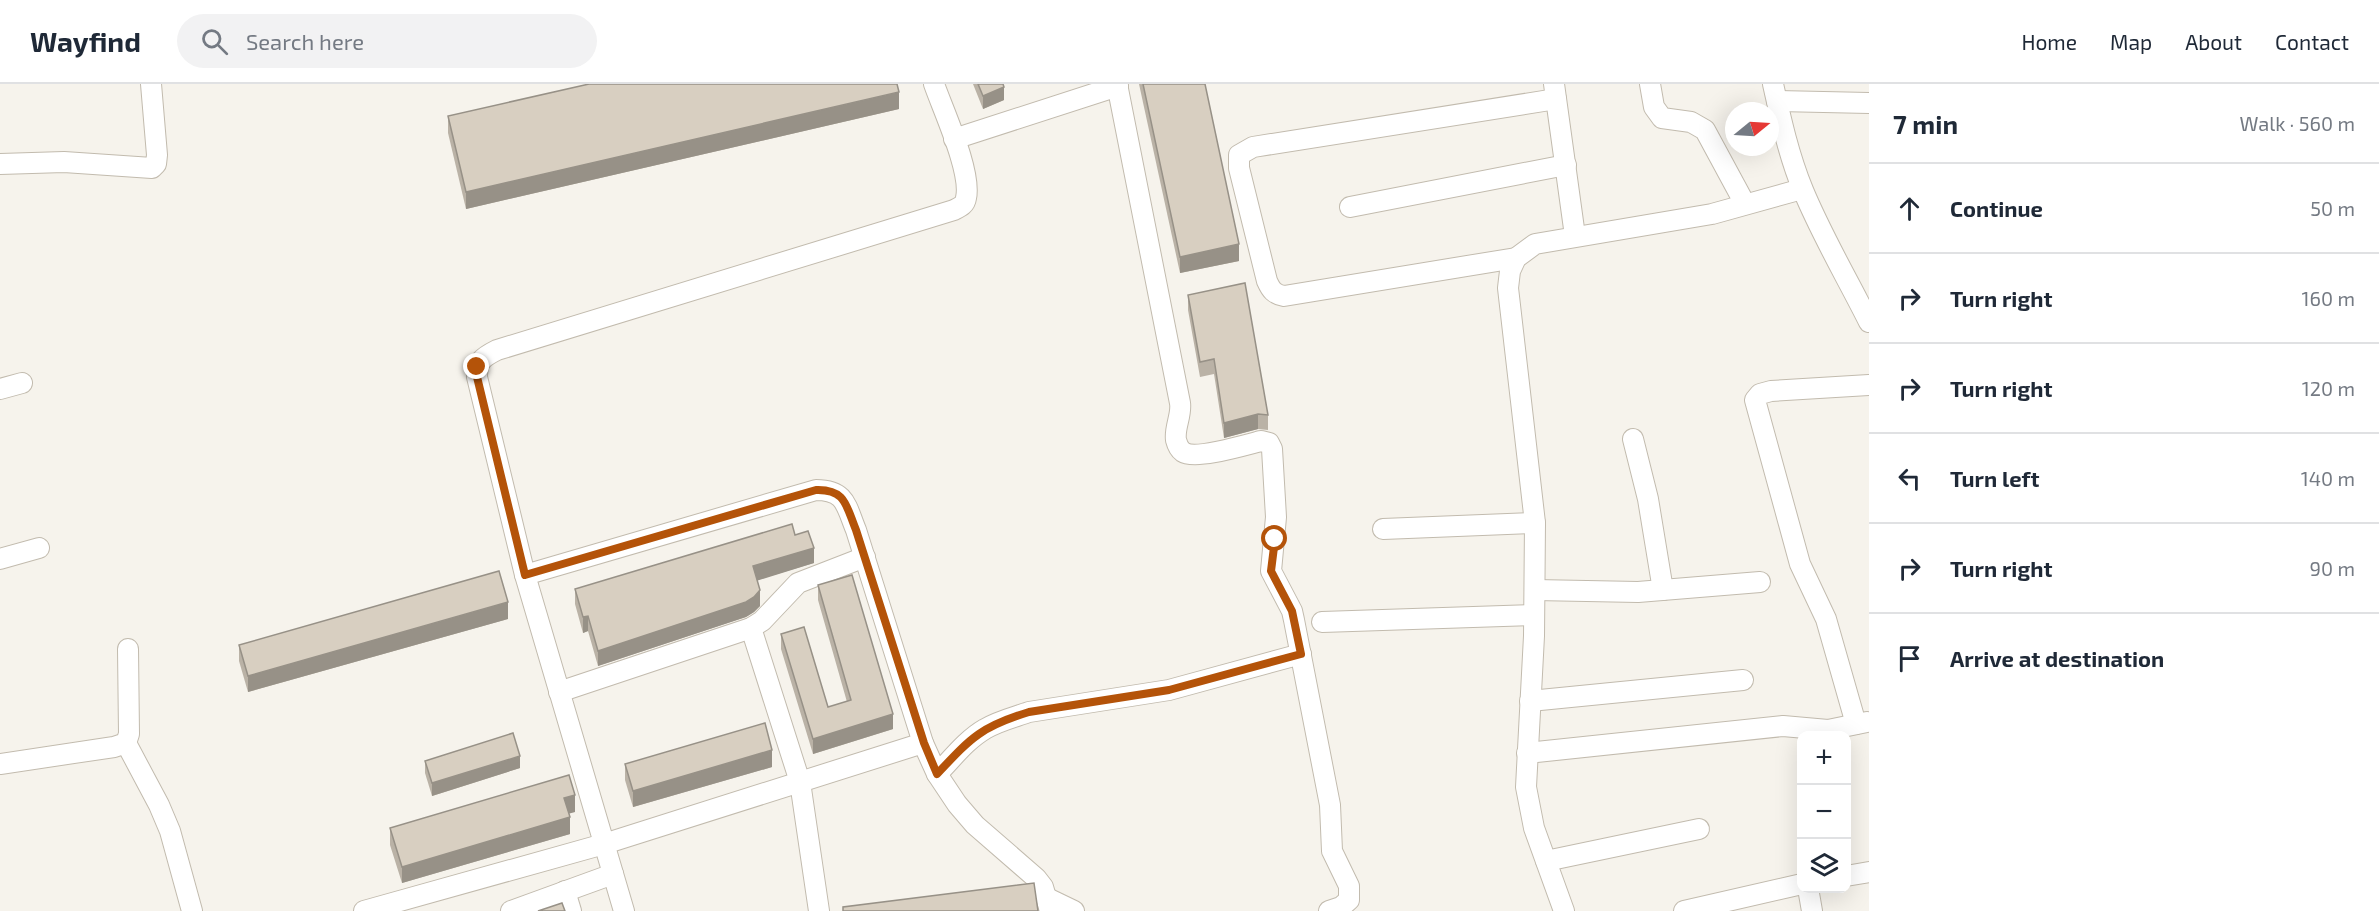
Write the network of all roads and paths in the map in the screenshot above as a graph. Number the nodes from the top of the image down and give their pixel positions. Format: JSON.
{"nodes":[{"id":1,"x":151,"y":84,"type":"edge"},
{"id":2,"x":934,"y":84,"type":"edge"},
{"id":3,"x":1650,"y":84,"type":"edge"},
{"id":4,"x":1117,"y":85,"type":"edge"},
{"id":5,"x":1555,"y":92,"type":"edge"},
{"id":6,"x":1775,"y":93,"type":"edge"},
{"id":7,"x":1869,"y":103,"type":"edge"},
{"id":8,"x":954,"y":139,"type":"junction"},
{"id":9,"x":0,"y":164,"type":"edge"},
{"id":10,"x":1566,"y":165,"type":"junction"},
{"id":11,"x":1802,"y":189,"type":"junction"},
{"id":12,"x":1745,"y":204,"type":"junction"},
{"id":13,"x":1350,"y":207,"type":"dead end"},
{"id":14,"x":1575,"y":236,"type":"junction"},
{"id":15,"x":1516,"y":258,"type":"junction"},
{"id":16,"x":1869,"y":322,"type":"edge"},
{"id":17,"x":22,"y":383,"type":"dead end"},
{"id":18,"x":1869,"y":385,"type":"edge"},
{"id":19,"x":0,"y":389,"type":"edge"},
{"id":20,"x":1633,"y":439,"type":"dead end"},
{"id":21,"x":1535,"y":523,"type":"junction"},
{"id":22,"x":1383,"y":529,"type":"dead end"},
{"id":23,"x":39,"y":548,"type":"dead end"},
{"id":24,"x":865,"y":557,"type":"junction"},
{"id":25,"x":0,"y":560,"type":"edge"},
{"id":26,"x":525,"y":575,"type":"junction"},
{"id":27,"x":1760,"y":582,"type":"dead end"},
{"id":28,"x":1535,"y":590,"type":"junction"},
{"id":29,"x":1663,"y":590,"type":"junction"},
{"id":30,"x":1534,"y":615,"type":"junction"},
{"id":31,"x":1322,"y":622,"type":"dead end"},
{"id":32,"x":751,"y":628,"type":"junction"},
{"id":33,"x":128,"y":648,"type":"dead end"},
{"id":34,"x":1301,"y":654,"type":"junction"},
{"id":35,"x":1743,"y":680,"type":"dead end"},
{"id":36,"x":559,"y":692,"type":"junction"},
{"id":37,"x":1530,"y":701,"type":"junction"},
{"id":38,"x":1863,"y":723,"type":"edge"},
{"id":39,"x":126,"y":743,"type":"junction"},
{"id":40,"x":924,"y":743,"type":"junction"},
{"id":41,"x":1527,"y":753,"type":"junction"},
{"id":42,"x":0,"y":764,"type":"edge"},
{"id":43,"x":937,"y":774,"type":"junction"},
{"id":44,"x":800,"y":782,"type":"junction"},
{"id":45,"x":1699,"y":829,"type":"dead end"},
{"id":46,"x":604,"y":844,"type":"junction"},
{"id":47,"x":1546,"y":861,"type":"junction"},
{"id":48,"x":1869,"y":872,"type":"edge"},
{"id":49,"x":613,"y":874,"type":"junction"},
{"id":50,"x":1851,"y":875,"type":"edge"},
{"id":51,"x":1797,"y":885,"type":"edge"},
{"id":52,"x":565,"y":891,"type":"junction"},
{"id":53,"x":1809,"y":893,"type":"edge"},
{"id":54,"x":1048,"y":905,"type":"edge"},
{"id":55,"x":1688,"y":910,"type":"edge"},
{"id":56,"x":192,"y":911,"type":"edge"},
{"id":57,"x":364,"y":911,"type":"edge"},
{"id":58,"x":511,"y":911,"type":"edge"},
{"id":59,"x":571,"y":911,"type":"edge"},
{"id":60,"x":624,"y":911,"type":"edge"},
{"id":61,"x":819,"y":911,"type":"edge"},
{"id":62,"x":1074,"y":911,"type":"edge"},
{"id":63,"x":1329,"y":911,"type":"edge"},
{"id":64,"x":1564,"y":911,"type":"edge"},
{"id":65,"x":1812,"y":911,"type":"edge"}],
"edges":[{"from":1,"to":9,"type":"street"},
{"from":2,"to":8,"type":"street"},
{"from":3,"to":12,"type":"street"},
{"from":4,"to":8,"type":"street"},
{"from":4,"to":34,"type":"street"},
{"from":5,"to":10,"type":"street"},
{"from":5,"to":15,"type":"street"},
{"from":6,"to":7,"type":"street"},
{"from":6,"to":11,"type":"street"},
{"from":8,"to":26,"type":"street"},
{"from":10,"to":13,"type":"street"},
{"from":10,"to":14,"type":"street"},
{"from":11,"to":12,"type":"street"},
{"from":11,"to":16,"type":"street"},
{"from":12,"to":14,"type":"street"},
{"from":14,"to":15,"type":"street"},
{"from":15,"to":21,"type":"street"},
{"from":17,"to":19,"type":"street"},
{"from":18,"to":38,"type":"street"},
{"from":20,"to":29,"type":"street"},
{"from":21,"to":22,"type":"street"},
{"from":21,"to":28,"type":"street"},
{"from":23,"to":25,"type":"street"},
{"from":24,"to":26,"type":"street"},
{"from":24,"to":32,"type":"street"},
{"from":24,"to":40,"type":"street"},
{"from":26,"to":36,"type":"street"},
{"from":27,"to":29,"type":"street"},
{"from":28,"to":29,"type":"street"},
{"from":28,"to":30,"type":"street"},
{"from":30,"to":31,"type":"street"},
{"from":30,"to":37,"type":"street"},
{"from":32,"to":36,"type":"street"},
{"from":32,"to":44,"type":"street"},
{"from":33,"to":39,"type":"street"},
{"from":34,"to":43,"type":"street"},
{"from":34,"to":63,"type":"street"},
{"from":35,"to":37,"type":"street"},
{"from":36,"to":46,"type":"street"},
{"from":37,"to":41,"type":"street"},
{"from":38,"to":41,"type":"street"},
{"from":39,"to":42,"type":"street"},
{"from":39,"to":56,"type":"street"},
{"from":40,"to":43,"type":"street"},
{"from":40,"to":44,"type":"street"},
{"from":41,"to":47,"type":"street"},
{"from":43,"to":54,"type":"street"},
{"from":44,"to":46,"type":"street"},
{"from":44,"to":61,"type":"street"},
{"from":45,"to":47,"type":"street"},
{"from":46,"to":49,"type":"street"},
{"from":46,"to":57,"type":"street"},
{"from":47,"to":64,"type":"street"},
{"from":48,"to":50,"type":"street"},
{"from":49,"to":52,"type":"street"},
{"from":49,"to":60,"type":"street"},
{"from":51,"to":55,"type":"street"},
{"from":52,"to":58,"type":"street"},
{"from":52,"to":59,"type":"street"},
{"from":53,"to":65,"type":"street"},
{"from":54,"to":62,"type":"street"}]}
